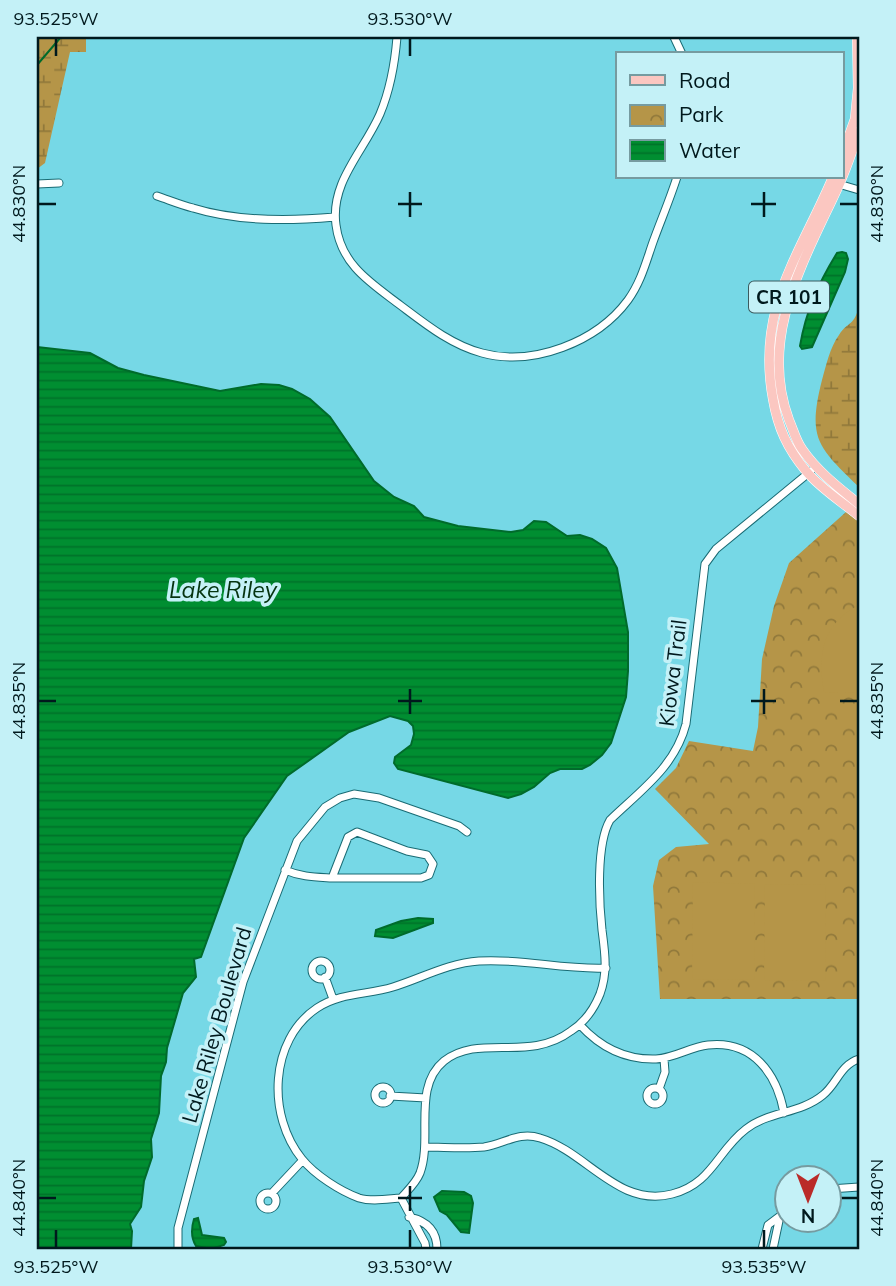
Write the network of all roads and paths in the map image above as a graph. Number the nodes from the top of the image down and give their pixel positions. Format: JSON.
{"nodes":[{"id":1,"x":397,"y":37,"type":"edge"},
{"id":2,"x":857,"y":37,"type":"edge"},
{"id":3,"x":859,"y":132,"type":"edge"},
{"id":4,"x":844,"y":149,"type":"edge"},
{"id":5,"x":844,"y":161,"type":"edge"},
{"id":6,"x":677,"y":178,"type":"edge"},
{"id":7,"x":834,"y":181,"type":"edge"},
{"id":8,"x":60,"y":183,"type":"dead end"},
{"id":9,"x":37,"y":184,"type":"edge"},
{"id":10,"x":859,"y":190,"type":"edge"},
{"id":11,"x":156,"y":196,"type":"dead end"},
{"id":12,"x":335,"y":217,"type":"junction"},
{"id":13,"x":816,"y":466,"type":"junction"},
{"id":14,"x":808,"y":474,"type":"junction"},
{"id":15,"x":859,"y":505,"type":"edge"},
{"id":16,"x":859,"y":516,"type":"edge"},
{"id":17,"x":467,"y":832,"type":"dead end"},
{"id":18,"x":285,"y":870,"type":"junction"},
{"id":19,"x":332,"y":878,"type":"junction"},
{"id":20,"x":606,"y":968,"type":"junction"},
{"id":21,"x":325,"y":977,"type":"dead end"},
{"id":22,"x":333,"y":999,"type":"junction"},
{"id":23,"x":579,"y":1026,"type":"junction"},
{"id":24,"x":664,"y":1059,"type":"junction"},
{"id":25,"x":859,"y":1059,"type":"edge"},
{"id":26,"x":659,"y":1090,"type":"dead end"},
{"id":27,"x":390,"y":1096,"type":"dead end"},
{"id":28,"x":426,"y":1098,"type":"junction"},
{"id":29,"x":784,"y":1113,"type":"junction"},
{"id":30,"x":425,"y":1147,"type":"junction"},
{"id":31,"x":303,"y":1160,"type":"junction"},
{"id":32,"x":272,"y":1193,"type":"dead end"},
{"id":33,"x":401,"y":1198,"type":"junction"},
{"id":34,"x":409,"y":1217,"type":"junction"},
{"id":35,"x":774,"y":1220,"type":"edge"},
{"id":36,"x":178,"y":1249,"type":"edge"},
{"id":37,"x":426,"y":1249,"type":"edge"},
{"id":38,"x":437,"y":1249,"type":"edge"},
{"id":39,"x":762,"y":1249,"type":"edge"}],
"edges":[{"from":1,"to":12,"type":"street"},
{"from":2,"to":4,"type":"main road"},
{"from":3,"to":5,"type":"main road","number":"CR 101"},
{"from":6,"to":12,"type":"street"},
{"from":7,"to":10,"type":"street"},
{"from":7,"to":13,"type":"main road","number":"CR 101"},
{"from":7,"to":14,"type":"main road","number":"CR 101"},
{"from":8,"to":9,"type":"street"},
{"from":11,"to":12,"type":"street"},
{"from":13,"to":14,"type":"street","name":"Kiowa Trail"},
{"from":13,"to":15,"type":"main road","number":"CR 101"},
{"from":14,"to":16,"type":"main road","number":"CR 101"},
{"from":14,"to":20,"type":"street","name":"Kiowa Trail"},
{"from":17,"to":18,"type":"street","name":"Lake Riley Boulevard"},
{"from":18,"to":19,"type":"street"},
{"from":18,"to":36,"type":"street","name":"Lake Riley Boulevard"},
{"from":19,"to":19,"type":"street"},
{"from":20,"to":22,"type":"street"},
{"from":20,"to":23,"type":"street"},
{"from":21,"to":22,"type":"street"},
{"from":22,"to":31,"type":"street"},
{"from":23,"to":24,"type":"street"},
{"from":23,"to":28,"type":"street"},
{"from":24,"to":26,"type":"street"},
{"from":24,"to":29,"type":"street"},
{"from":25,"to":29,"type":"street"},
{"from":27,"to":28,"type":"street"},
{"from":28,"to":30,"type":"street"},
{"from":29,"to":30,"type":"street"},
{"from":30,"to":33,"type":"street"},
{"from":31,"to":32,"type":"street"},
{"from":31,"to":33,"type":"street"},
{"from":33,"to":34,"type":"street"},
{"from":34,"to":37,"type":"street"},
{"from":34,"to":38,"type":"street"},
{"from":35,"to":39,"type":"street"}]}
